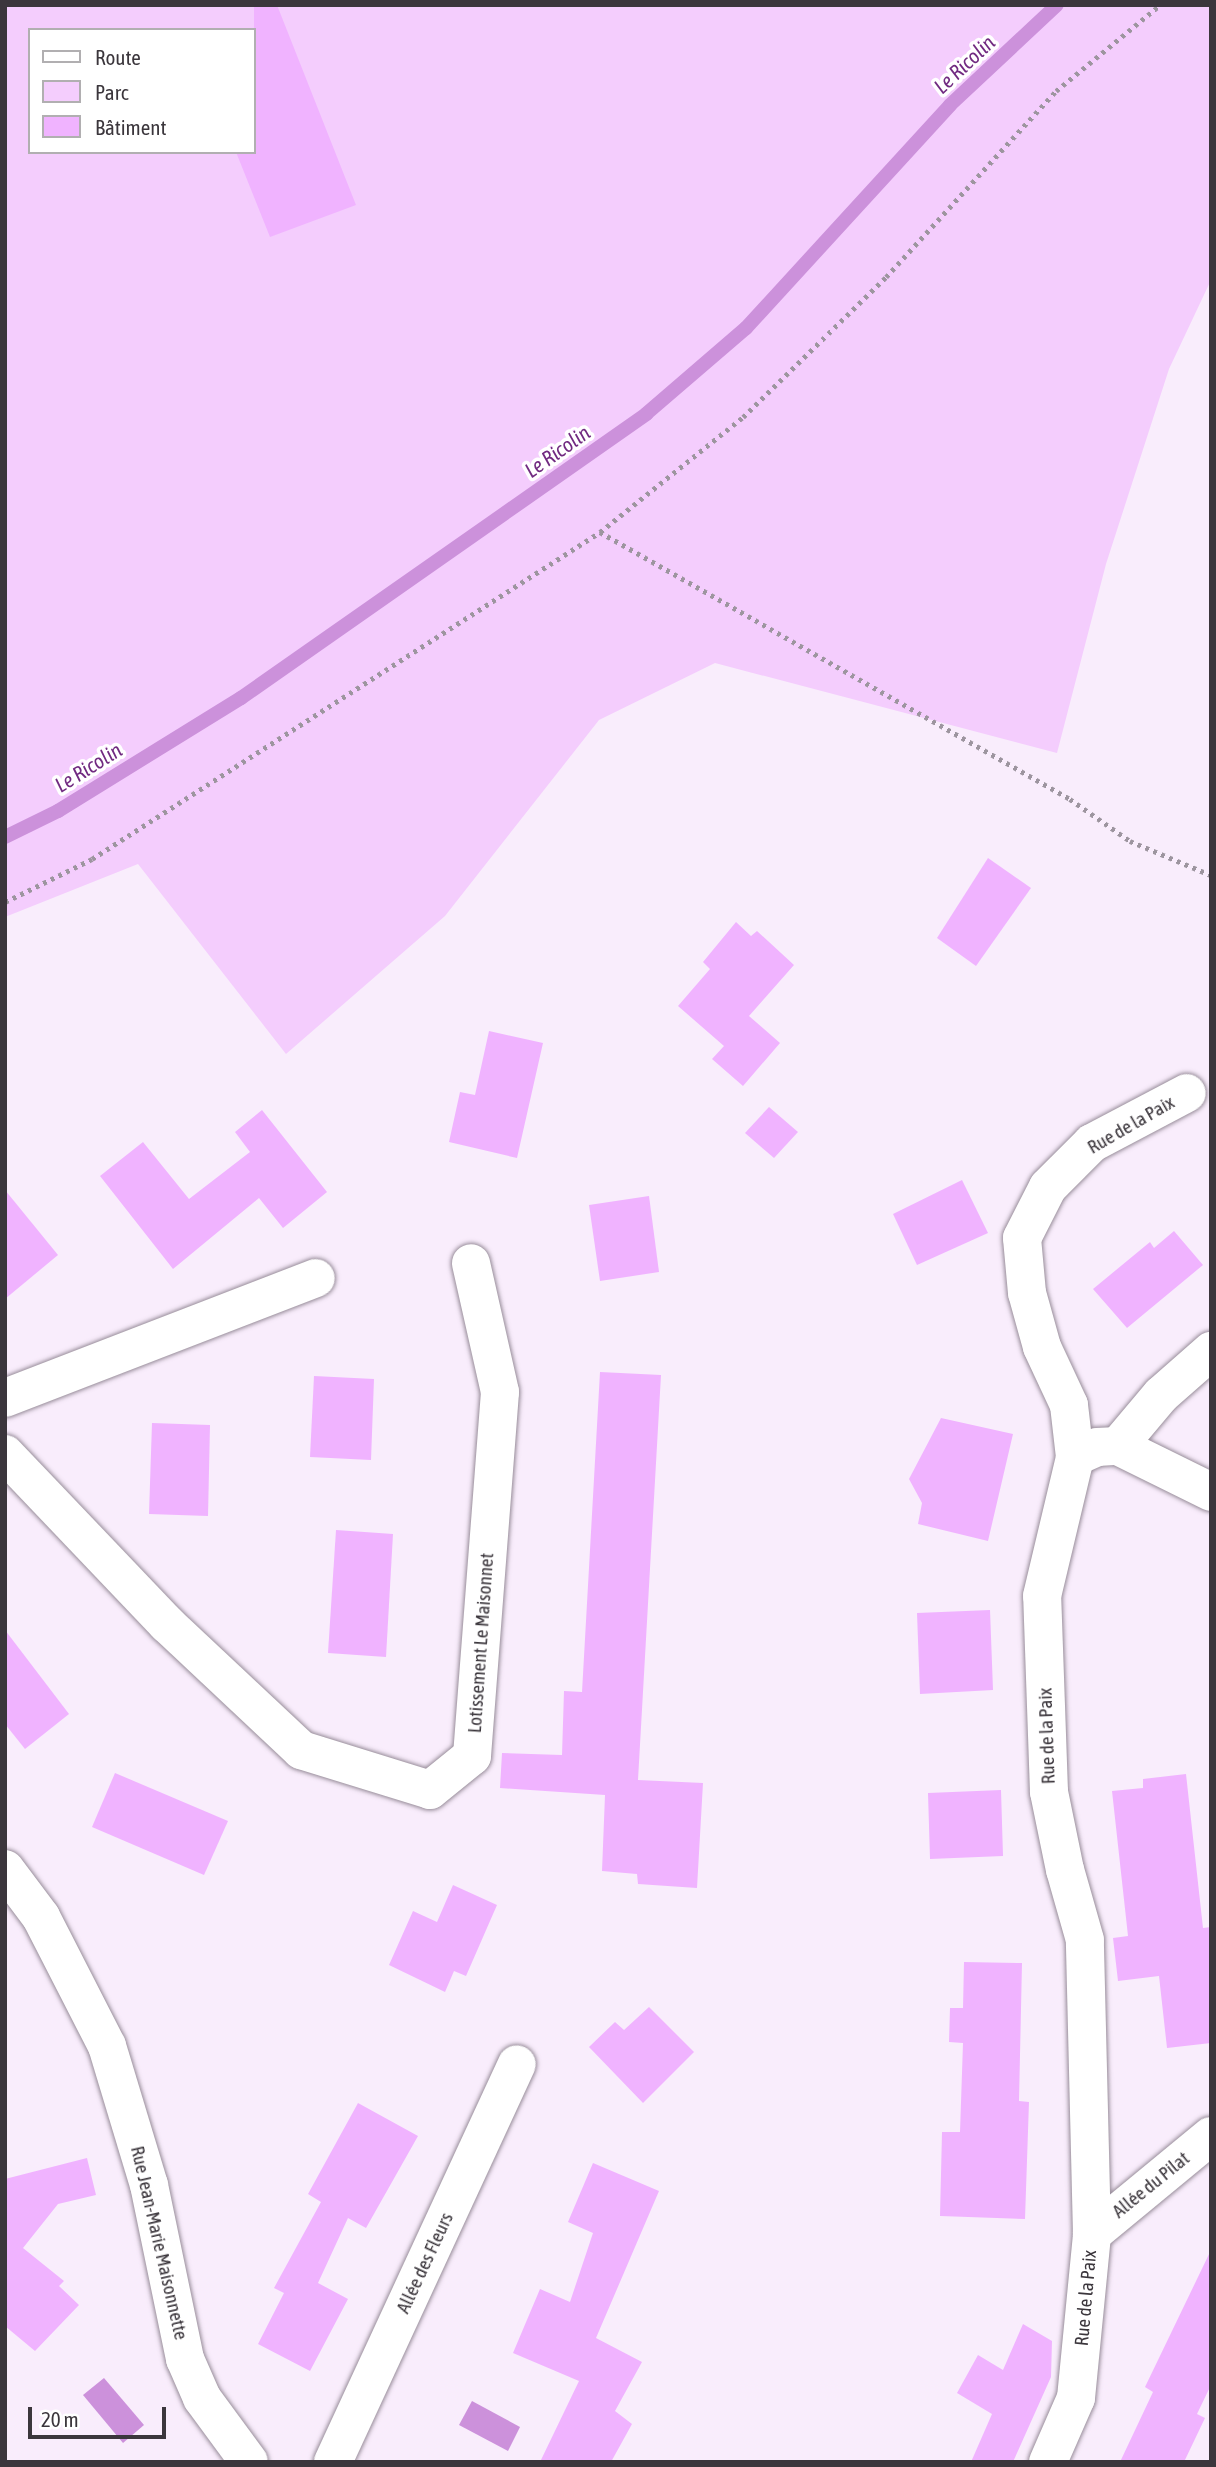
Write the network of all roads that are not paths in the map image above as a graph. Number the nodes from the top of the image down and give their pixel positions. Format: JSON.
{"nodes":[{"id":1,"x":1187,"y":1093,"type":"dead end"},
{"id":2,"x":471,"y":1263,"type":"dead end"},
{"id":3,"x":316,"y":1278,"type":"dead end"},
{"id":4,"x":1211,"y":1351,"type":"edge"},
{"id":5,"x":5,"y":1398,"type":"edge"},
{"id":6,"x":1118,"y":1446,"type":"junction"},
{"id":7,"x":5,"y":1454,"type":"edge"},
{"id":8,"x":1075,"y":1457,"type":"junction"},
{"id":9,"x":1211,"y":1492,"type":"edge"},
{"id":10,"x":5,"y":1869,"type":"edge"},
{"id":11,"x":517,"y":2064,"type":"dead end"},
{"id":12,"x":1211,"y":2136,"type":"edge"},
{"id":13,"x":1091,"y":2234,"type":"junction"},
{"id":14,"x":249,"y":2462,"type":"edge"},
{"id":15,"x":333,"y":2462,"type":"edge"},
{"id":16,"x":1048,"y":2462,"type":"edge"}],
"edges":[{"from":1,"to":8,"type":"street","name":"Rue de la Paix"},
{"from":2,"to":7,"type":"street","name":"Lotissement Le Maisonnet"},
{"from":3,"to":5,"type":"street"},
{"from":4,"to":6,"type":"street"},
{"from":6,"to":8,"type":"street"},
{"from":6,"to":9,"type":"street"},
{"from":8,"to":13,"type":"street","name":"Rue de la Paix"},
{"from":10,"to":14,"type":"street","name":"Rue Jean-Marie Maisonnette"},
{"from":11,"to":15,"type":"street","name":"Allée des Fleurs"},
{"from":12,"to":13,"type":"street","name":"Allée du Pilat"},
{"from":13,"to":16,"type":"street","name":"Rue de la Paix"}]}
